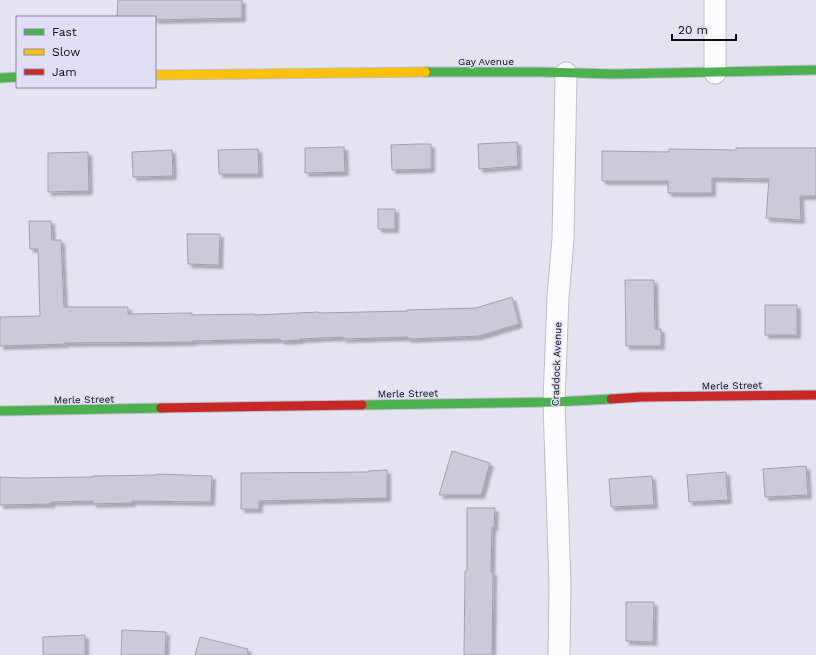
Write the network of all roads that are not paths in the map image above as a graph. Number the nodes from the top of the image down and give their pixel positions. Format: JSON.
{"nodes":[{"id":1,"x":716,"y":0,"type":"edge"},
{"id":2,"x":816,"y":70,"type":"edge"},
{"id":3,"x":566,"y":73,"type":"junction"},
{"id":4,"x":715,"y":73,"type":"junction"},
{"id":5,"x":156,"y":75,"type":"edge"},
{"id":6,"x":16,"y":77,"type":"edge"},
{"id":7,"x":0,"y":78,"type":"edge"},
{"id":8,"x":816,"y":395,"type":"edge"},
{"id":9,"x":554,"y":402,"type":"junction"},
{"id":10,"x":0,"y":411,"type":"edge"},
{"id":11,"x":559,"y":655,"type":"edge"}],
"edges":[{"from":1,"to":4,"type":"street"},
{"from":2,"to":4,"type":"street","name":"Gay Avenue"},
{"from":3,"to":4,"type":"street","name":"Gay Avenue"},
{"from":3,"to":5,"type":"street","name":"Gay Avenue"},
{"from":3,"to":9,"type":"street","name":"Craddock Avenue"},
{"from":6,"to":7,"type":"street"},
{"from":8,"to":9,"type":"street","name":"Merle Street"},
{"from":9,"to":10,"type":"street","name":"Merle Street"},
{"from":9,"to":11,"type":"street","name":"Craddock Avenue"}]}
